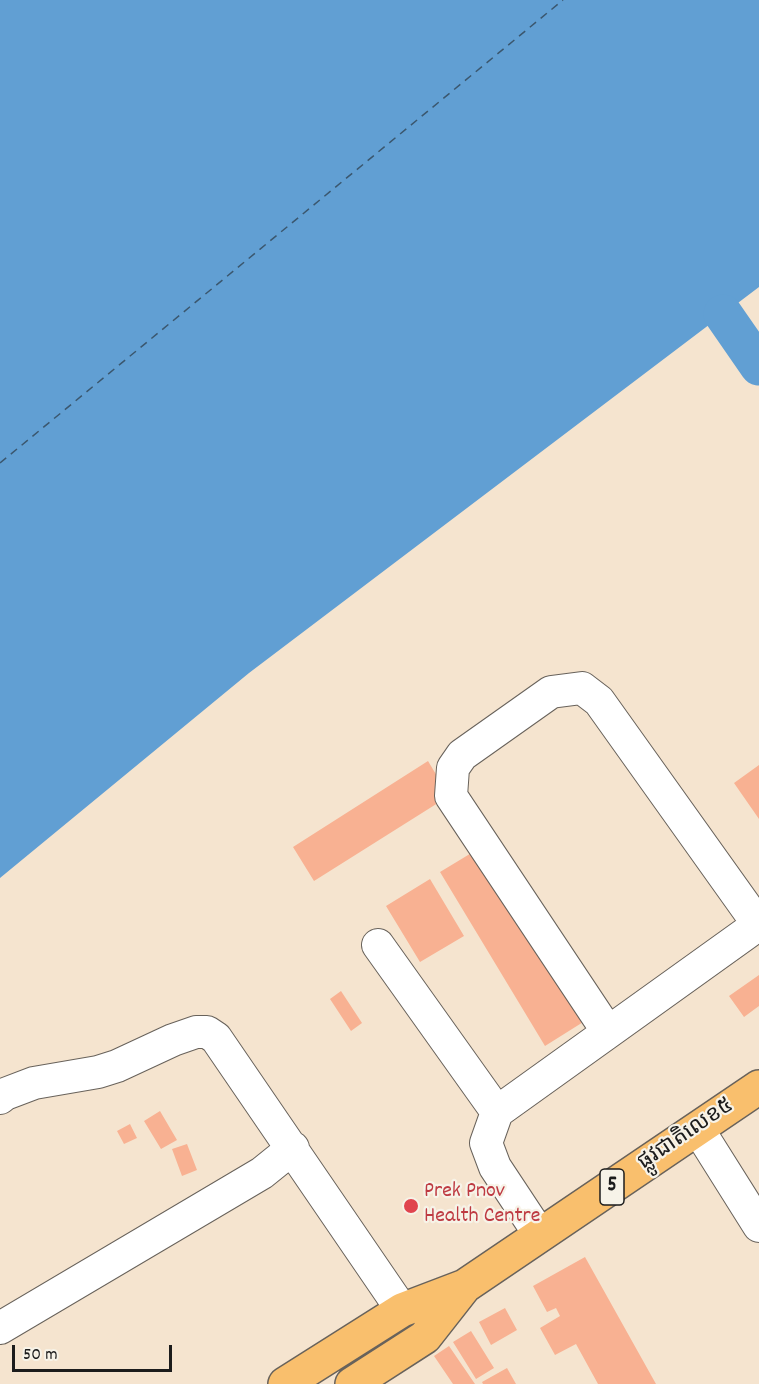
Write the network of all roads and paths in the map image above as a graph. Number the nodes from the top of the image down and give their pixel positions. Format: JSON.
{"nodes":[{"id":1,"x":759,"y":924,"type":"edge"},
{"id":2,"x":378,"y":945,"type":"dead end"},
{"id":3,"x":608,"y":1032,"type":"junction"},
{"id":4,"x":759,"y":1087,"type":"edge"},
{"id":5,"x":0,"y":1098,"type":"edge"},
{"id":6,"x":497,"y":1112,"type":"junction"},
{"id":7,"x":698,"y":1129,"type":"junction"},
{"id":8,"x":293,"y":1148,"type":"junction"},
{"id":9,"x":759,"y":1226,"type":"edge"},
{"id":10,"x":540,"y":1235,"type":"junction"},
{"id":11,"x":465,"y":1286,"type":"junction"},
{"id":12,"x":402,"y":1310,"type":"junction"},
{"id":13,"x":0,"y":1328,"type":"edge"},
{"id":14,"x":285,"y":1384,"type":"edge"},
{"id":15,"x":352,"y":1384,"type":"edge"}],
"edges":[{"from":1,"to":3,"type":"street"},
{"from":1,"to":3,"type":"street"},
{"from":2,"to":6,"type":"street"},
{"from":3,"to":6,"type":"street"},
{"from":4,"to":7,"type":"highway","name":"ផ្លូវជាតិលេខ៥","number":"5"},
{"from":5,"to":8,"type":"street"},
{"from":6,"to":10,"type":"street"},
{"from":7,"to":9,"type":"street"},
{"from":7,"to":10,"type":"highway","name":"ផ្លូវជាតិលេខ៥","number":"5"},
{"from":8,"to":12,"type":"street"},
{"from":8,"to":13,"type":"street"},
{"from":10,"to":11,"type":"highway","name":"ផ្លូវជាតិលេខ៥","number":"5"},
{"from":11,"to":12,"type":"highway","name":"ផ្លូវជាតិលេខ៥","number":"5"},
{"from":11,"to":15,"type":"highway","name":"ផ្លូវជាតិលេខ៥","number":"5"},
{"from":12,"to":14,"type":"highway","name":"ផ្លូវជាតិលេខ៥","number":"5"}]}
